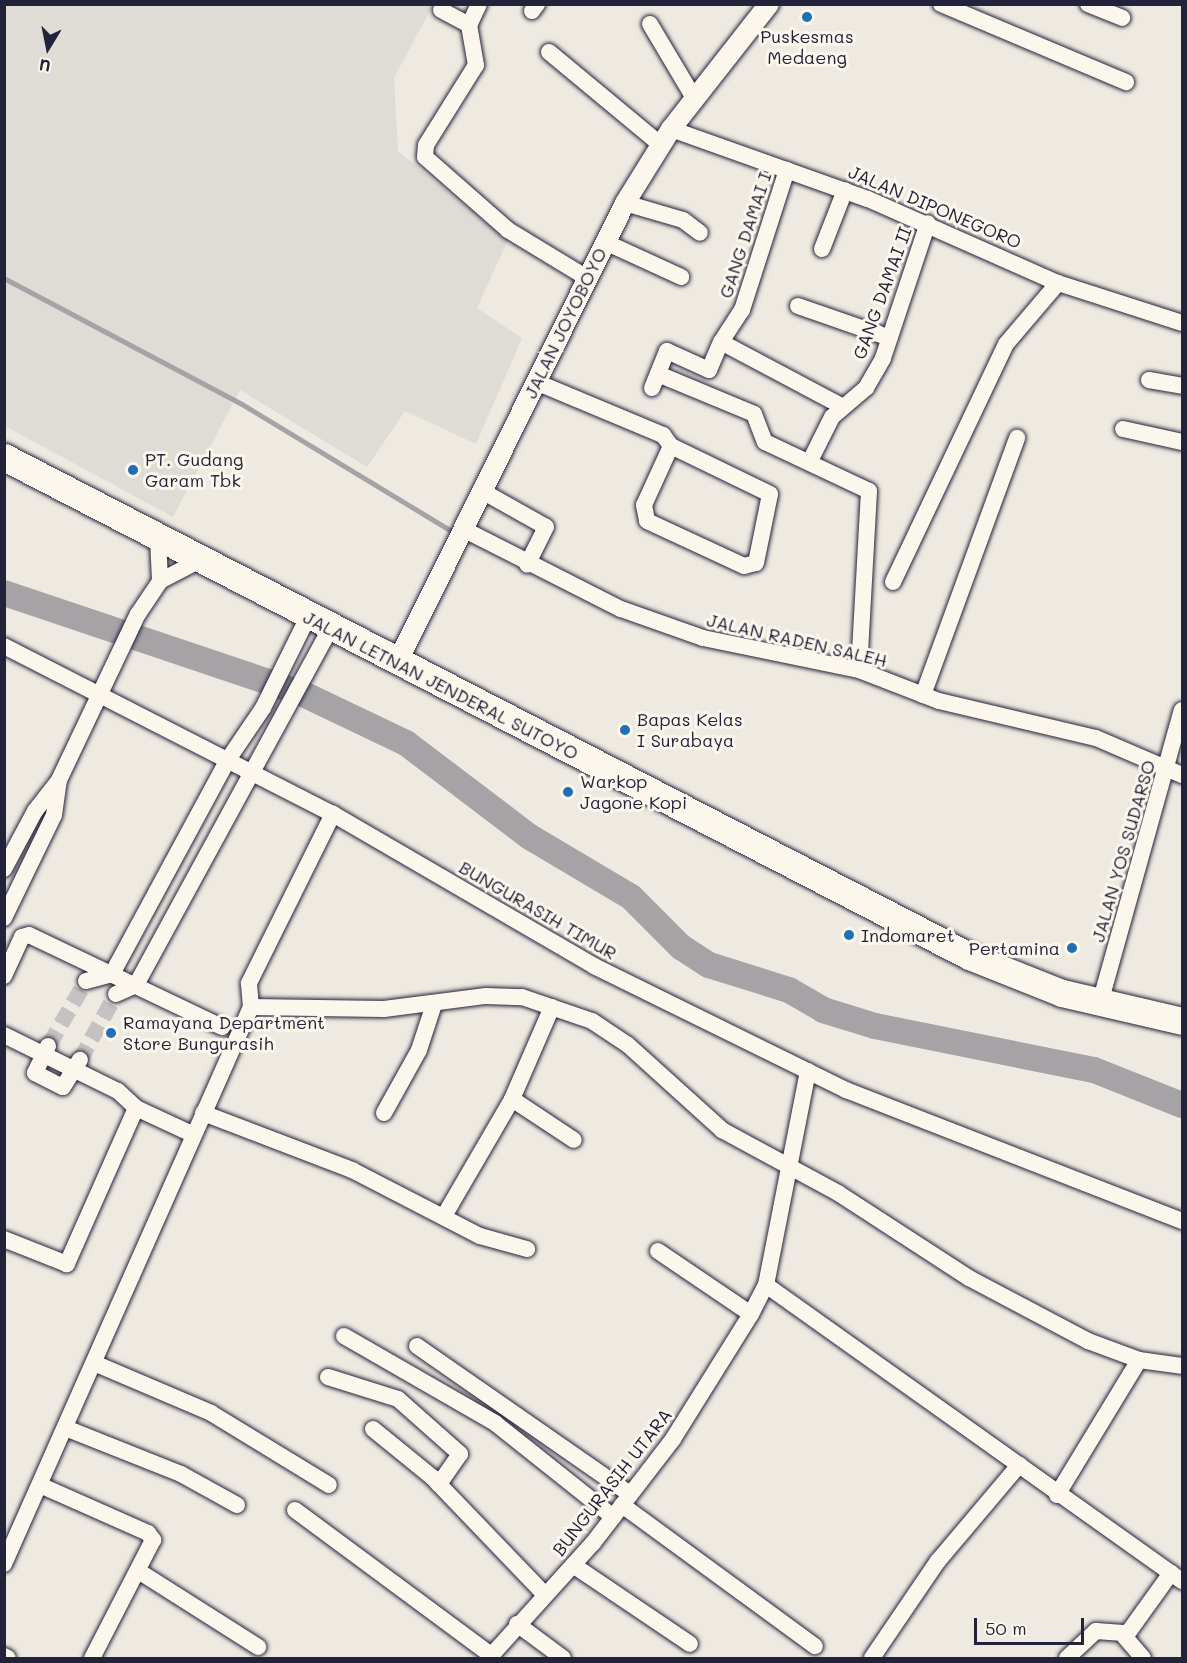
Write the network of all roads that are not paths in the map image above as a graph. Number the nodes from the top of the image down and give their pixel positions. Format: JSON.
{"nodes":[{"id":1,"x":479,"y":4,"type":"edge"},
{"id":2,"x":769,"y":4,"type":"edge"},
{"id":3,"x":940,"y":4,"type":"edge"},
{"id":4,"x":1088,"y":4,"type":"edge"},
{"id":5,"x":441,"y":10,"type":"dead end"},
{"id":6,"x":1122,"y":18,"type":"dead end"},
{"id":7,"x":650,"y":24,"type":"dead end"},
{"id":8,"x":469,"y":25,"type":"junction"},
{"id":9,"x":549,"y":52,"type":"dead end"},
{"id":10,"x":1126,"y":82,"type":"dead end"},
{"id":11,"x":694,"y":98,"type":"junction"},
{"id":12,"x":666,"y":136,"type":"junction"},
{"id":13,"x":787,"y":170,"type":"junction"},
{"id":14,"x":845,"y":190,"type":"junction"},
{"id":15,"x":625,"y":203,"type":"junction"},
{"id":16,"x":928,"y":224,"type":"junction"},
{"id":17,"x":700,"y":233,"type":"dead end"},
{"id":18,"x":605,"y":242,"type":"junction"},
{"id":19,"x":822,"y":249,"type":"dead end"},
{"id":20,"x":681,"y":277,"type":"dead end"},
{"id":21,"x":587,"y":278,"type":"junction"},
{"id":22,"x":1058,"y":283,"type":"junction"},
{"id":23,"x":798,"y":306,"type":"dead end"},
{"id":24,"x":1182,"y":323,"type":"edge"},
{"id":25,"x":890,"y":338,"type":"junction"},
{"id":26,"x":721,"y":342,"type":"junction"},
{"id":27,"x":1149,"y":380,"type":"dead end"},
{"id":28,"x":536,"y":382,"type":"junction"},
{"id":29,"x":1182,"y":386,"type":"edge"},
{"id":30,"x":843,"y":407,"type":"junction"},
{"id":31,"x":1123,"y":429,"type":"dead end"},
{"id":32,"x":1017,"y":438,"type":"dead end"},
{"id":33,"x":1182,"y":442,"type":"edge"},
{"id":34,"x":671,"y":446,"type":"junction"},
{"id":35,"x":4,"y":457,"type":"edge"},
{"id":36,"x":810,"y":461,"type":"junction"},
{"id":37,"x":482,"y":491,"type":"junction"},
{"id":38,"x":158,"y":538,"type":"junction"},
{"id":39,"x":459,"y":538,"type":"junction"},
{"id":40,"x":200,"y":560,"type":"junction"},
{"id":41,"x":527,"y":565,"type":"junction"},
{"id":42,"x":160,"y":581,"type":"junction"},
{"id":43,"x":893,"y":582,"type":"dead end"},
{"id":44,"x":319,"y":623,"type":"junction"},
{"id":45,"x":4,"y":646,"type":"edge"},
{"id":46,"x":397,"y":663,"type":"junction"},
{"id":47,"x":859,"y":670,"type":"junction"},
{"id":48,"x":98,"y":693,"type":"junction"},
{"id":49,"x":923,"y":695,"type":"junction"},
{"id":50,"x":266,"y":703,"type":"junction"},
{"id":51,"x":1182,"y":710,"type":"edge"},
{"id":52,"x":285,"y":712,"type":"junction"},
{"id":53,"x":227,"y":761,"type":"junction"},
{"id":54,"x":1172,"y":773,"type":"edge"},
{"id":55,"x":252,"y":775,"type":"junction"},
{"id":56,"x":59,"y":780,"type":"junction"},
{"id":57,"x":333,"y":814,"type":"junction"},
{"id":58,"x":190,"y":833,"type":"junction"},
{"id":59,"x":213,"y":845,"type":"junction"},
{"id":60,"x":4,"y":869,"type":"edge"},
{"id":61,"x":4,"y":918,"type":"edge"},
{"id":62,"x":112,"y":974,"type":"junction"},
{"id":63,"x":4,"y":976,"type":"edge"},
{"id":64,"x":86,"y":981,"type":"tunnel mouth"},
{"id":65,"x":136,"y":985,"type":"junction"},
{"id":66,"x":116,"y":994,"type":"tunnel mouth"},
{"id":67,"x":434,"y":1004,"type":"junction"},
{"id":68,"x":1100,"y":1004,"type":"junction"},
{"id":69,"x":251,"y":1007,"type":"junction"},
{"id":70,"x":552,"y":1007,"type":"junction"},
{"id":71,"x":1182,"y":1021,"type":"edge"},
{"id":72,"x":222,"y":1028,"type":"dead end"},
{"id":73,"x":4,"y":1035,"type":"edge"},
{"id":74,"x":808,"y":1071,"type":"junction"},
{"id":75,"x":512,"y":1099,"type":"junction"},
{"id":76,"x":136,"y":1108,"type":"junction"},
{"id":77,"x":203,"y":1113,"type":"junction"},
{"id":78,"x":384,"y":1113,"type":"dead end"},
{"id":79,"x":188,"y":1132,"type":"dead end"},
{"id":80,"x":574,"y":1140,"type":"dead end"},
{"id":81,"x":789,"y":1168,"type":"junction"},
{"id":82,"x":444,"y":1216,"type":"junction"},
{"id":83,"x":1182,"y":1221,"type":"edge"},
{"id":84,"x":4,"y":1239,"type":"edge"},
{"id":85,"x":527,"y":1249,"type":"dead end"},
{"id":86,"x":658,"y":1251,"type":"dead end"},
{"id":87,"x":766,"y":1285,"type":"junction"},
{"id":88,"x":751,"y":1314,"type":"junction"},
{"id":89,"x":344,"y":1336,"type":"dead end"},
{"id":90,"x":417,"y":1346,"type":"dead end"},
{"id":91,"x":1139,"y":1360,"type":"junction"},
{"id":92,"x":94,"y":1363,"type":"junction"},
{"id":93,"x":1182,"y":1366,"type":"edge"},
{"id":94,"x":328,"y":1377,"type":"dead end"},
{"id":95,"x":68,"y":1429,"type":"junction"},
{"id":96,"x":373,"y":1429,"type":"dead end"},
{"id":97,"x":1018,"y":1465,"type":"junction"},
{"id":98,"x":439,"y":1484,"type":"junction"},
{"id":99,"x":329,"y":1485,"type":"dead end"},
{"id":100,"x":42,"y":1486,"type":"junction"},
{"id":101,"x":1057,"y":1495,"type":"junction"},
{"id":102,"x":237,"y":1505,"type":"dead end"},
{"id":103,"x":622,"y":1506,"type":"junction"},
{"id":104,"x":295,"y":1510,"type":"dead end"},
{"id":105,"x":4,"y":1564,"type":"edge"},
{"id":106,"x":573,"y":1565,"type":"junction"},
{"id":107,"x":140,"y":1572,"type":"junction"},
{"id":108,"x":1177,"y":1577,"type":"edge"},
{"id":109,"x":545,"y":1595,"type":"junction"},
{"id":110,"x":517,"y":1624,"type":"junction"},
{"id":111,"x":1127,"y":1633,"type":"junction"},
{"id":112,"x":690,"y":1644,"type":"dead end"},
{"id":113,"x":815,"y":1646,"type":"dead end"},
{"id":114,"x":258,"y":1647,"type":"dead end"},
{"id":115,"x":4,"y":1656,"type":"edge"},
{"id":116,"x":490,"y":1657,"type":"edge"},
{"id":117,"x":8,"y":1659,"type":"edge"},
{"id":118,"x":92,"y":1659,"type":"edge"},
{"id":119,"x":563,"y":1659,"type":"edge"},
{"id":120,"x":872,"y":1659,"type":"edge"},
{"id":121,"x":1067,"y":1659,"type":"edge"},
{"id":122,"x":1143,"y":1659,"type":"edge"}],
"edges":[{"from":1,"to":8,"type":"street"},
{"from":2,"to":11,"type":"street","name":"JALAN JOYOBOYO"},
{"from":3,"to":10,"type":"street"},
{"from":4,"to":6,"type":"street"},
{"from":5,"to":8,"type":"street"},
{"from":7,"to":11,"type":"street"},
{"from":8,"to":21,"type":"street"},
{"from":9,"to":12,"type":"street","name":"JALAN DIPONEGORO"},
{"from":11,"to":12,"type":"street","name":"JALAN JOYOBOYO"},
{"from":12,"to":13,"type":"street","name":"JALAN DIPONEGORO"},
{"from":12,"to":15,"type":"street","name":"JALAN JOYOBOYO"},
{"from":13,"to":14,"type":"street","name":"JALAN DIPONEGORO"},
{"from":13,"to":26,"type":"street","name":"GANG DAMAI I"},
{"from":14,"to":16,"type":"street","name":"JALAN DIPONEGORO"},
{"from":14,"to":19,"type":"street"},
{"from":15,"to":17,"type":"street"},
{"from":15,"to":18,"type":"street","name":"JALAN JOYOBOYO"},
{"from":16,"to":22,"type":"street","name":"JALAN DIPONEGORO"},
{"from":16,"to":25,"type":"street","name":"GANG DAMAI II"},
{"from":18,"to":20,"type":"street"},
{"from":18,"to":21,"type":"street","name":"JALAN JOYOBOYO"},
{"from":21,"to":28,"type":"street","name":"JALAN JOYOBOYO"},
{"from":22,"to":24,"type":"street","name":"JALAN DIPONEGORO"},
{"from":22,"to":43,"type":"street"},
{"from":23,"to":25,"type":"street"},
{"from":25,"to":30,"type":"street","name":"GANG DAMAI II"},
{"from":26,"to":30,"type":"street"},
{"from":26,"to":36,"type":"street","name":"GANG DAMAI I"},
{"from":27,"to":29,"type":"street"},
{"from":28,"to":34,"type":"street"},
{"from":28,"to":37,"type":"street","name":"JALAN JOYOBOYO"},
{"from":30,"to":36,"type":"street","name":"GANG DAMAI II"},
{"from":31,"to":33,"type":"street"},
{"from":32,"to":49,"type":"street"},
{"from":34,"to":34,"type":"street"},
{"from":35,"to":38,"type":"highway","name":"JALAN LETNAN JENDERAL SUTOYO"},
{"from":36,"to":47,"type":"street"},
{"from":37,"to":39,"type":"street","name":"JALAN JOYOBOYO"},
{"from":37,"to":41,"type":"street"},
{"from":38,"to":40,"type":"highway","name":"JALAN LETNAN JENDERAL SUTOYO"},
{"from":38,"to":42,"type":"street"},
{"from":39,"to":41,"type":"street","name":"JALAN RADEN SALEH"},
{"from":39,"to":46,"type":"street","name":"JALAN JOYOBOYO"},
{"from":40,"to":42,"type":"street"},
{"from":40,"to":44,"type":"highway","name":"JALAN LETNAN JENDERAL SUTOYO"},
{"from":41,"to":47,"type":"street","name":"JALAN RADEN SALEH"},
{"from":42,"to":48,"type":"street"},
{"from":44,"to":46,"type":"highway","name":"JALAN LETNAN JENDERAL SUTOYO"},
{"from":44,"to":50,"type":"street"},
{"from":44,"to":52,"type":"street"},
{"from":45,"to":48,"type":"street","name":"BUNGURASIH TIMUR"},
{"from":46,"to":68,"type":"highway","name":"JALAN LETNAN JENDERAL SUTOYO"},
{"from":47,"to":49,"type":"street","name":"JALAN RADEN SALEH"},
{"from":48,"to":53,"type":"street","name":"BUNGURASIH TIMUR"},
{"from":48,"to":56,"type":"street"},
{"from":49,"to":54,"type":"street","name":"JALAN RADEN SALEH"},
{"from":50,"to":52,"type":"street"},
{"from":50,"to":53,"type":"street"},
{"from":51,"to":54,"type":"street","name":"JALAN YOS SUDARSO"},
{"from":52,"to":55,"type":"street"},
{"from":53,"to":55,"type":"street","name":"BUNGURASIH TIMUR"},
{"from":53,"to":58,"type":"street"},
{"from":54,"to":68,"type":"street","name":"JALAN YOS SUDARSO"},
{"from":55,"to":57,"type":"street","name":"BUNGURASIH TIMUR"},
{"from":55,"to":59,"type":"street"},
{"from":56,"to":60,"type":"street"},
{"from":56,"to":61,"type":"street"},
{"from":57,"to":69,"type":"street"},
{"from":57,"to":74,"type":"street","name":"BUNGURASIH TIMUR"},
{"from":58,"to":59,"type":"street"},
{"from":58,"to":62,"type":"street"},
{"from":59,"to":65,"type":"street"},
{"from":62,"to":63,"type":"street"},
{"from":62,"to":64,"type":"street"},
{"from":62,"to":65,"type":"street"},
{"from":65,"to":66,"type":"street"},
{"from":65,"to":72,"type":"street"},
{"from":67,"to":69,"type":"street"},
{"from":67,"to":70,"type":"street"},
{"from":67,"to":78,"type":"street"},
{"from":68,"to":71,"type":"highway","name":"JALAN LETNAN JENDERAL SUTOYO"},
{"from":69,"to":77,"type":"street"},
{"from":70,"to":75,"type":"street"},
{"from":70,"to":81,"type":"street"},
{"from":73,"to":76,"type":"street"},
{"from":74,"to":81,"type":"street","name":"BUNGURASIH UTARA"},
{"from":74,"to":83,"type":"street","name":"BUNGURASIH TIMUR"},
{"from":75,"to":80,"type":"street"},
{"from":75,"to":82,"type":"street"},
{"from":76,"to":79,"type":"street"},
{"from":76,"to":84,"type":"street"},
{"from":77,"to":82,"type":"street"},
{"from":77,"to":92,"type":"street"},
{"from":81,"to":87,"type":"street","name":"BUNGURASIH UTARA"},
{"from":81,"to":91,"type":"street"},
{"from":82,"to":85,"type":"street"},
{"from":86,"to":88,"type":"street"},
{"from":87,"to":88,"type":"street","name":"BUNGURASIH UTARA"},
{"from":87,"to":97,"type":"street"},
{"from":88,"to":103,"type":"street","name":"BUNGURASIH UTARA"},
{"from":89,"to":103,"type":"street"},
{"from":90,"to":103,"type":"street"},
{"from":91,"to":93,"type":"street"},
{"from":91,"to":101,"type":"street"},
{"from":92,"to":95,"type":"street"},
{"from":92,"to":99,"type":"street"},
{"from":94,"to":98,"type":"street"},
{"from":95,"to":100,"type":"street"},
{"from":95,"to":102,"type":"street"},
{"from":96,"to":98,"type":"street"},
{"from":97,"to":101,"type":"street"},
{"from":97,"to":120,"type":"street"},
{"from":98,"to":109,"type":"street"},
{"from":100,"to":105,"type":"street"},
{"from":100,"to":107,"type":"street"},
{"from":101,"to":108,"type":"street"},
{"from":103,"to":106,"type":"street","name":"BUNGURASIH UTARA"},
{"from":103,"to":113,"type":"street"},
{"from":104,"to":116,"type":"street"},
{"from":106,"to":109,"type":"street","name":"BUNGURASIH UTARA"},
{"from":106,"to":112,"type":"street"},
{"from":107,"to":114,"type":"street"},
{"from":107,"to":118,"type":"street"},
{"from":108,"to":111,"type":"street"},
{"from":109,"to":110,"type":"street","name":"BUNGURASIH UTARA"},
{"from":110,"to":116,"type":"street","name":"BUNGURASIH UTARA"},
{"from":110,"to":119,"type":"street"},
{"from":111,"to":121,"type":"street"},
{"from":111,"to":122,"type":"street"},
{"from":115,"to":117,"type":"street"}]}
